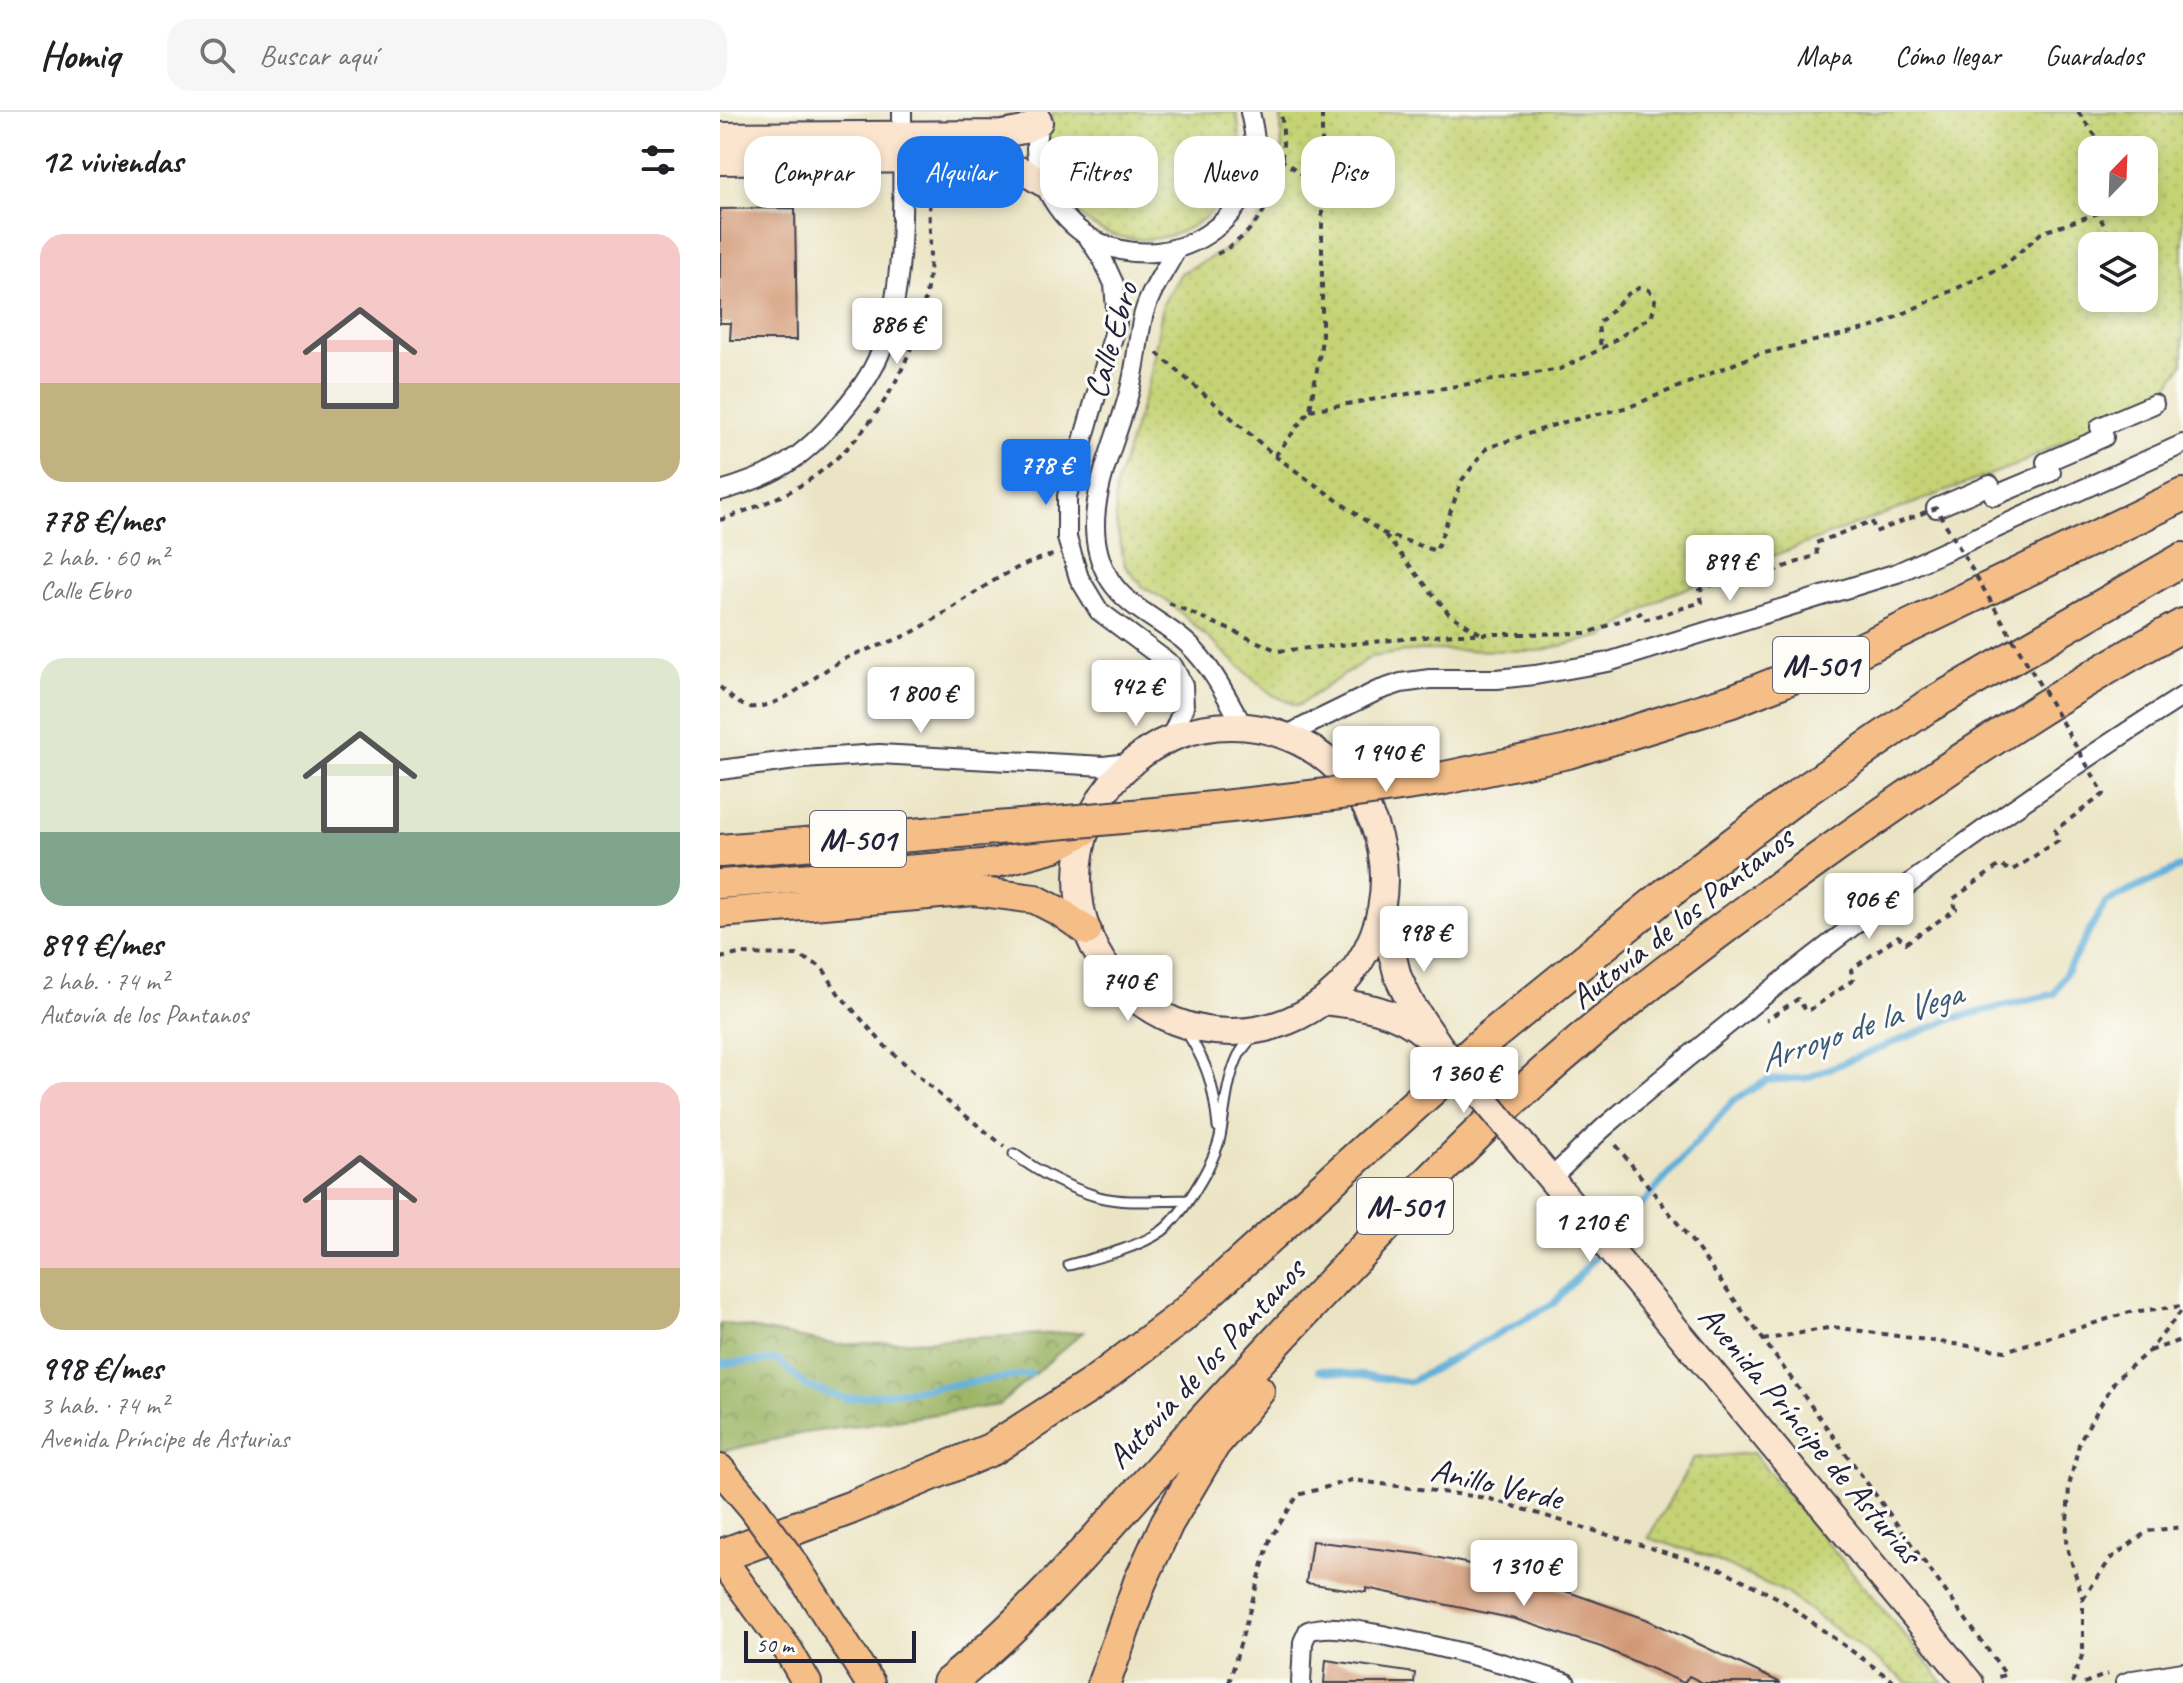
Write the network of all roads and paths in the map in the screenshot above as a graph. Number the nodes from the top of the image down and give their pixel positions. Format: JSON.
{"nodes":[{"id":1,"x":1250,"y":112,"type":"edge"},
{"id":2,"x":1281,"y":112,"type":"edge"},
{"id":3,"x":1322,"y":112,"type":"edge"},
{"id":4,"x":2078,"y":112,"type":"edge"},
{"id":5,"x":1040,"y":117,"type":"edge"},
{"id":6,"x":902,"y":135,"type":"edge"},
{"id":7,"x":720,"y":136,"type":"edge"},
{"id":8,"x":1255,"y":136,"type":"edge"},
{"id":9,"x":1282,"y":136,"type":"edge"},
{"id":10,"x":1322,"y":136,"type":"edge"},
{"id":11,"x":2096,"y":136,"type":"edge"},
{"id":12,"x":720,"y":161,"type":"edge"},
{"id":13,"x":1040,"y":168,"type":"edge"},
{"id":14,"x":1040,"y":181,"type":"edge"},
{"id":15,"x":1058,"y":208,"type":"edge"},
{"id":16,"x":1236,"y":208,"type":"edge"},
{"id":17,"x":1265,"y":208,"type":"edge"},
{"id":18,"x":1321,"y":208,"type":"edge"},
{"id":19,"x":2089,"y":216,"type":"edge"},
{"id":20,"x":1088,"y":237,"type":"junction"},
{"id":21,"x":1176,"y":250,"type":"junction"},
{"id":22,"x":1217,"y":254,"type":"dead end"},
{"id":23,"x":1601,"y":349,"type":"junction"},
{"id":24,"x":1153,"y":365,"type":"dead end"},
{"id":25,"x":2154,"y":404,"type":"dead end"},
{"id":26,"x":1310,"y":410,"type":"junction"},
{"id":27,"x":2181,"y":444,"type":"edge"},
{"id":28,"x":1275,"y":456,"type":"junction"},
{"id":29,"x":720,"y":491,"type":"edge"},
{"id":30,"x":2183,"y":495,"type":"edge"},
{"id":31,"x":1936,"y":508,"type":"junction"},
{"id":32,"x":1383,"y":533,"type":"junction"},
{"id":33,"x":1071,"y":551,"type":"junction"},
{"id":34,"x":2183,"y":559,"type":"edge"},
{"id":35,"x":1161,"y":598,"type":"dead end"},
{"id":36,"x":2183,"y":625,"type":"edge"},
{"id":37,"x":1481,"y":634,"type":"junction"},
{"id":38,"x":720,"y":687,"type":"edge"},
{"id":39,"x":2183,"y":696,"type":"edge"},
{"id":40,"x":1243,"y":726,"type":"junction"},
{"id":41,"x":1285,"y":736,"type":"junction"},
{"id":42,"x":1171,"y":737,"type":"junction"},
{"id":43,"x":1128,"y":763,"type":"junction"},
{"id":44,"x":720,"y":770,"type":"edge"},
{"id":45,"x":1085,"y":831,"type":"junction"},
{"id":46,"x":720,"y":851,"type":"edge"},
{"id":47,"x":720,"y":884,"type":"edge"},
{"id":48,"x":1381,"y":910,"type":"junction"},
{"id":49,"x":720,"y":913,"type":"edge"},
{"id":50,"x":1087,"y":931,"type":"junction"},
{"id":51,"x":720,"y":958,"type":"edge"},
{"id":52,"x":1323,"y":1001,"type":"junction"},
{"id":53,"x":1766,"y":1020,"type":"dead end"},
{"id":54,"x":1181,"y":1023,"type":"junction"},
{"id":55,"x":1259,"y":1029,"type":"junction"},
{"id":56,"x":1441,"y":1048,"type":"junction"},
{"id":57,"x":1219,"y":1141,"type":"junction"},
{"id":58,"x":1614,"y":1142,"type":"dead end"},
{"id":59,"x":1014,"y":1154,"type":"joint"},
{"id":60,"x":1453,"y":1157,"type":"junction"},
{"id":61,"x":1551,"y":1178,"type":"junction"},
{"id":62,"x":1187,"y":1200,"type":"junction"},
{"id":63,"x":1069,"y":1265,"type":"dead end"},
{"id":64,"x":2183,"y":1307,"type":"edge"},
{"id":65,"x":2183,"y":1339,"type":"edge"},
{"id":66,"x":1763,"y":1340,"type":"junction"},
{"id":67,"x":2148,"y":1352,"type":"junction"},
{"id":68,"x":720,"y":1469,"type":"edge"},
{"id":69,"x":2183,"y":1527,"type":"edge"},
{"id":70,"x":720,"y":1557,"type":"edge"},
{"id":71,"x":2083,"y":1599,"type":"junction"},
{"id":72,"x":2183,"y":1672,"type":"edge"},
{"id":73,"x":2006,"y":1675,"type":"dead end"},
{"id":74,"x":807,"y":1683,"type":"edge"},
{"id":75,"x":870,"y":1683,"type":"edge"},
{"id":76,"x":949,"y":1683,"type":"edge"},
{"id":77,"x":1104,"y":1683,"type":"edge"},
{"id":78,"x":1229,"y":1683,"type":"edge"},
{"id":79,"x":1301,"y":1683,"type":"edge"},
{"id":80,"x":1566,"y":1683,"type":"edge"},
{"id":81,"x":1896,"y":1683,"type":"edge"},
{"id":82,"x":1970,"y":1683,"type":"edge"},
{"id":83,"x":2072,"y":1683,"type":"edge"},
{"id":84,"x":2125,"y":1683,"type":"edge"}],
"edges":[{"from":1,"to":8,"type":"street"},
{"from":2,"to":9,"type":"path"},
{"from":3,"to":10,"type":"path"},
{"from":4,"to":11,"type":"path"},
{"from":5,"to":6,"type":"street"},
{"from":5,"to":13,"type":"street"},
{"from":6,"to":7,"type":"street"},
{"from":6,"to":12,"type":"street"},
{"from":6,"to":14,"type":"street"},
{"from":6,"to":29,"type":"street"},
{"from":15,"to":20,"type":"street"},
{"from":16,"to":21,"type":"street"},
{"from":17,"to":22,"type":"path"},
{"from":18,"to":26,"type":"path"},
{"from":19,"to":32,"type":"path"},
{"from":20,"to":21,"type":"street"},
{"from":20,"to":33,"type":"street","name":"Calle Ebro"},
{"from":21,"to":40,"type":"street","name":"Calle Ebro"},
{"from":23,"to":23,"type":"path"},
{"from":23,"to":26,"type":"path"},
{"from":24,"to":28,"type":"path"},
{"from":25,"to":31,"type":"street"},
{"from":26,"to":28,"type":"path"},
{"from":27,"to":41,"type":"street"},
{"from":28,"to":32,"type":"path"},
{"from":30,"to":46,"type":"highway","number":"M-501","bridge":true},
{"from":31,"to":37,"type":"path","bridge":true},
{"from":31,"to":53,"type":"path","bridge":true},
{"from":32,"to":37,"type":"path"},
{"from":33,"to":38,"type":"path"},
{"from":33,"to":42,"type":"street","name":"Calle Ebro"},
{"from":34,"to":70,"type":"highway"},
{"from":35,"to":37,"type":"path"},
{"from":36,"to":60,"type":"highway","name":"Autovía de los Pantanos","number":"M-501"},
{"from":39,"to":61,"type":"street"},
{"from":40,"to":41,"type":"street"},
{"from":40,"to":42,"type":"street"},
{"from":41,"to":48,"type":"street"},
{"from":42,"to":43,"type":"street"},
{"from":43,"to":44,"type":"street"},
{"from":43,"to":45,"type":"street"},
{"from":45,"to":47,"type":"main road"},
{"from":45,"to":50,"type":"street"},
{"from":48,"to":52,"type":"street"},
{"from":48,"to":56,"type":"street","name":"Avenida Príncipe de Asturias"},
{"from":49,"to":50,"type":"main road"},
{"from":50,"to":54,"type":"street"},
{"from":51,"to":59,"type":"path"},
{"from":52,"to":55,"type":"street"},
{"from":52,"to":56,"type":"street","name":"Avenida Príncipe de Asturias"},
{"from":54,"to":55,"type":"street"},
{"from":54,"to":57,"type":"lane"},
{"from":55,"to":57,"type":"lane"},
{"from":56,"to":61,"type":"street","name":"Avenida Príncipe de Asturias","bridge":true},
{"from":57,"to":62,"type":"lane"},
{"from":58,"to":66,"type":"path"},
{"from":59,"to":62,"type":"lane"},
{"from":60,"to":76,"type":"highway","name":"Autovía de los Pantanos","number":"M-501"},
{"from":60,"to":77,"type":"highway"},
{"from":61,"to":82,"type":"street","name":"Avenida Príncipe de Asturias"},
{"from":62,"to":63,"type":"lane"},
{"from":64,"to":66,"type":"path"},
{"from":64,"to":67,"type":"path"},
{"from":65,"to":67,"type":"path"},
{"from":66,"to":73,"type":"path"},
{"from":67,"to":71,"type":"path"},
{"from":68,"to":75,"type":"main road","bridge":true},
{"from":69,"to":71,"type":"path"},
{"from":70,"to":74,"type":"main road"},
{"from":71,"to":83,"type":"path"},
{"from":72,"to":84,"type":"street"},
{"from":78,"to":81,"type":"path","name":"Anillo Verde"},
{"from":79,"to":80,"type":"street"}]}
